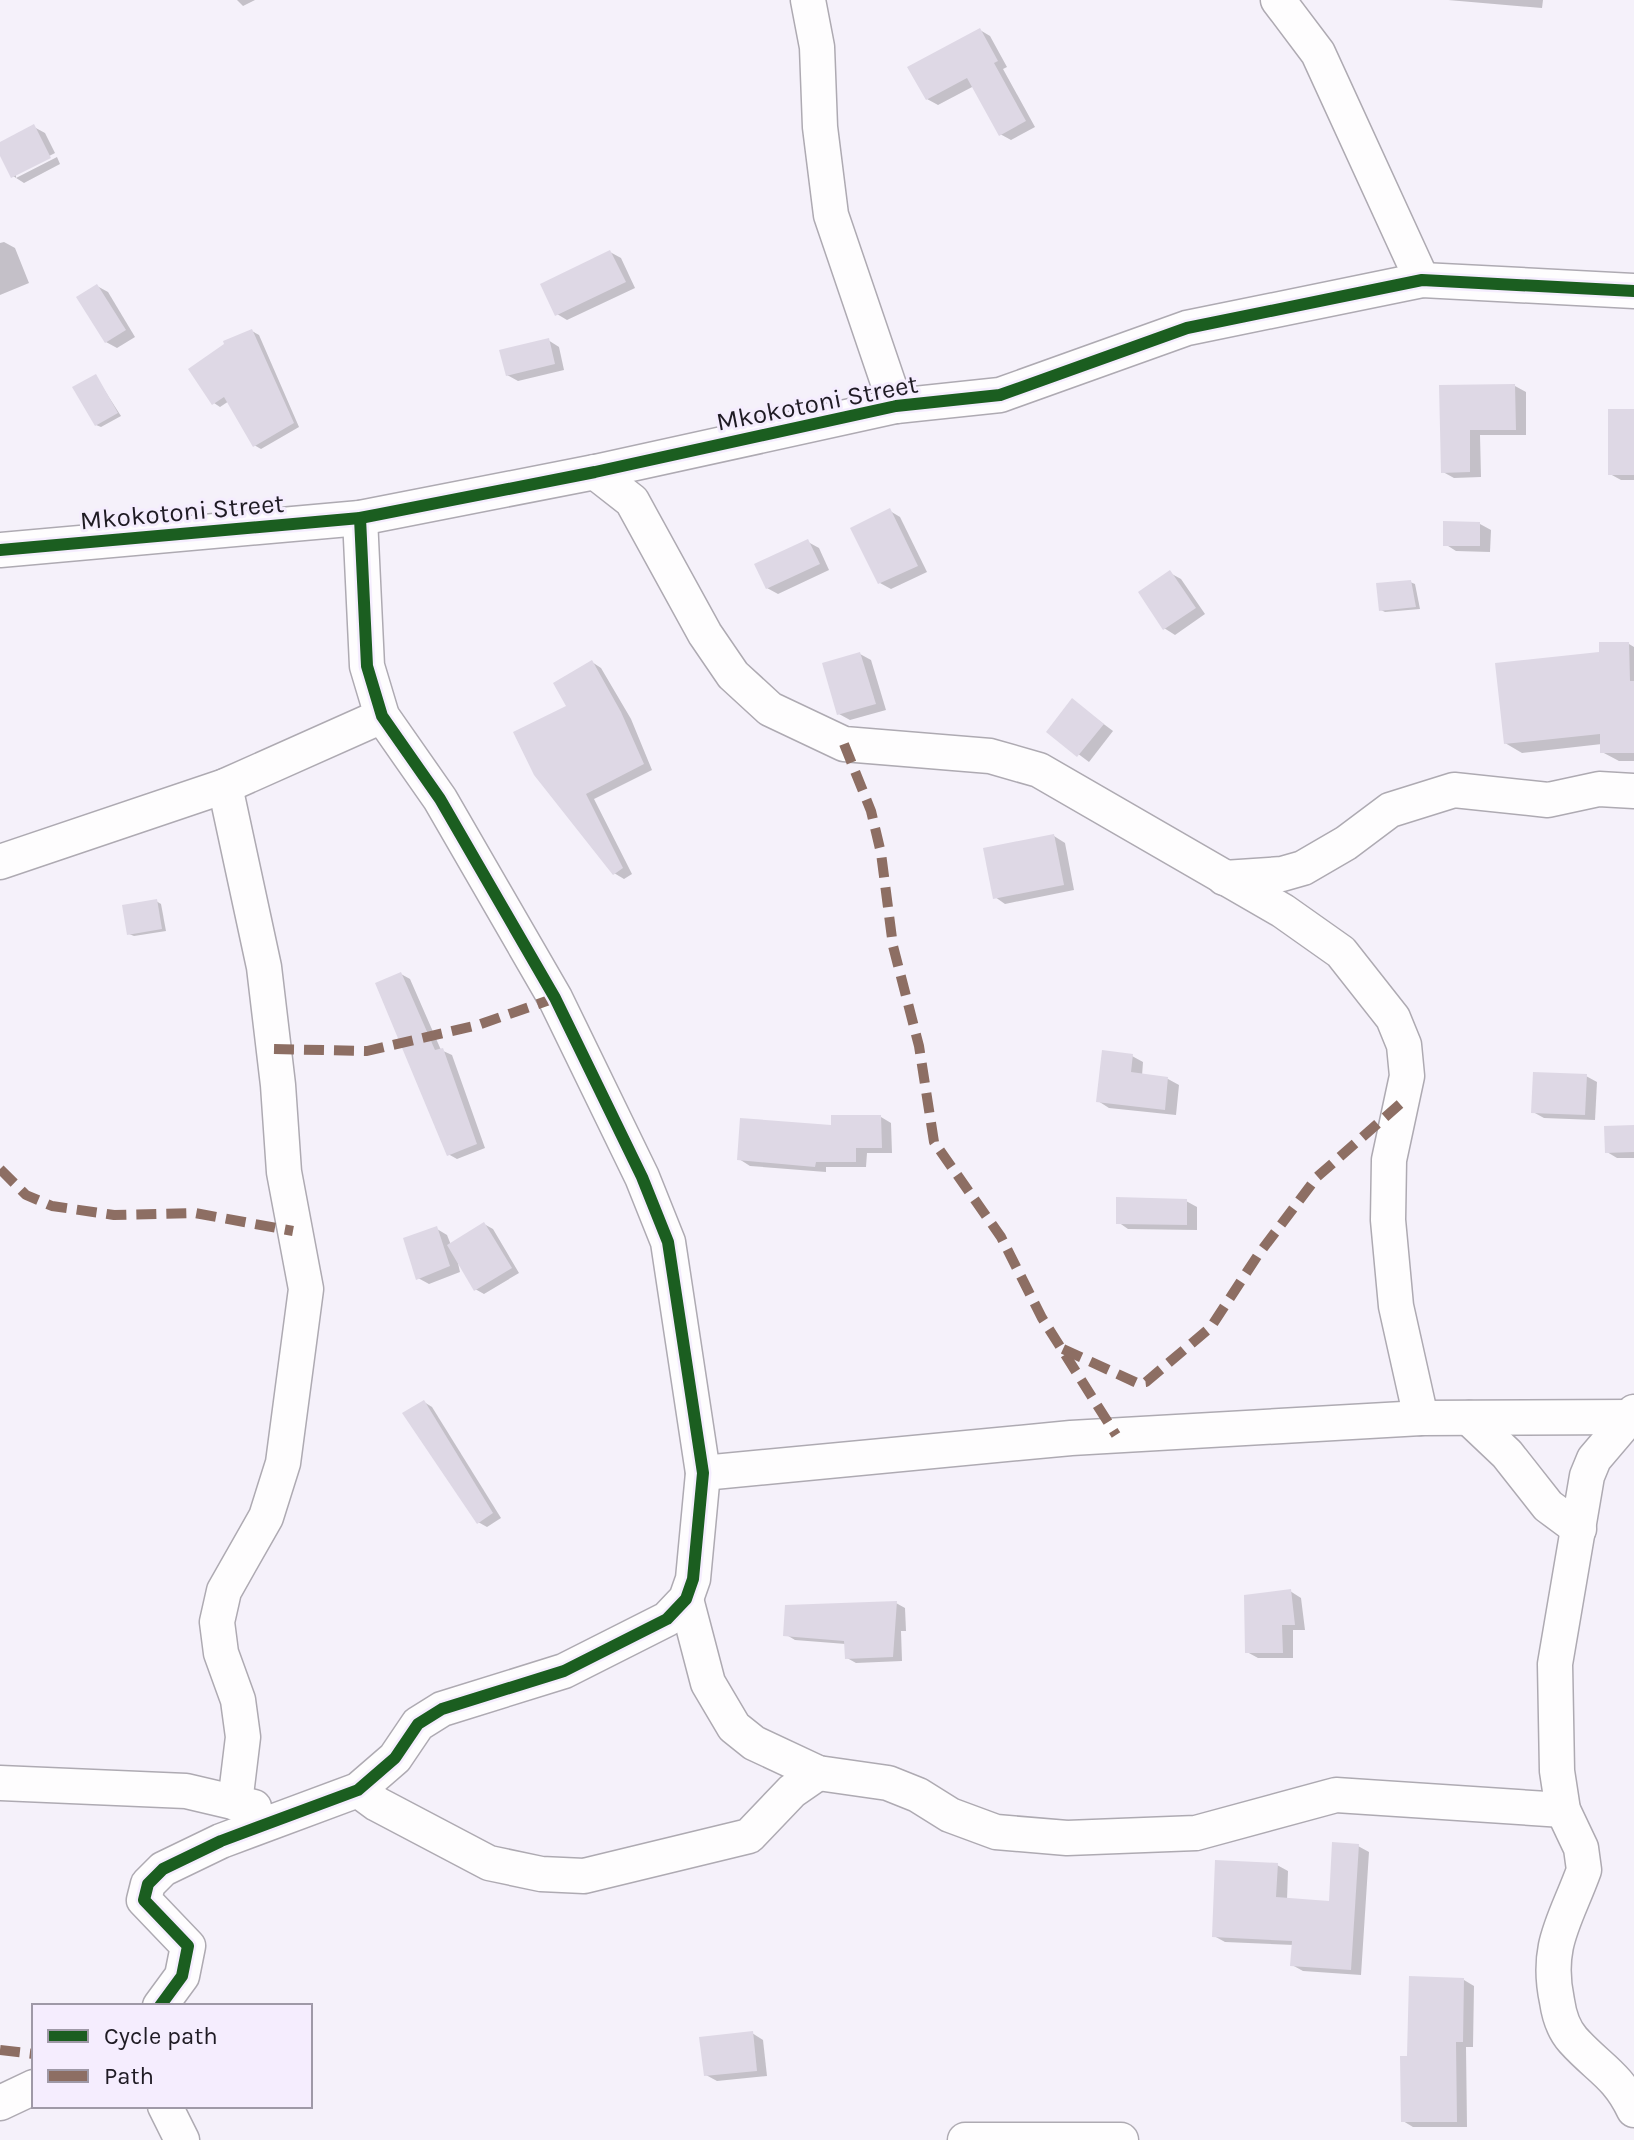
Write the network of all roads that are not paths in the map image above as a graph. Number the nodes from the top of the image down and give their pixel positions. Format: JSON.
{"nodes":[{"id":1,"x":808,"y":0,"type":"edge"},
{"id":2,"x":1278,"y":0,"type":"edge"},
{"id":3,"x":1422,"y":280,"type":"junction"},
{"id":4,"x":1634,"y":291,"type":"edge"},
{"id":5,"x":896,"y":406,"type":"junction"},
{"id":6,"x":595,"y":472,"type":"junction"},
{"id":7,"x":360,"y":518,"type":"junction"},
{"id":8,"x":0,"y":550,"type":"edge"},
{"id":9,"x":382,"y":716,"type":"junction"},
{"id":10,"x":225,"y":786,"type":"junction"},
{"id":11,"x":1634,"y":791,"type":"edge"},
{"id":12,"x":0,"y":862,"type":"edge"},
{"id":13,"x":1224,"y":878,"type":"junction"},
{"id":14,"x":1632,"y":1415,"type":"edge"},
{"id":15,"x":1421,"y":1418,"type":"junction"},
{"id":16,"x":1469,"y":1418,"type":"junction"},
{"id":17,"x":703,"y":1473,"type":"junction"},
{"id":18,"x":1579,"y":1529,"type":"junction"},
{"id":19,"x":686,"y":1599,"type":"junction"},
{"id":20,"x":818,"y":1773,"type":"junction"},
{"id":21,"x":0,"y":1783,"type":"edge"},
{"id":22,"x":358,"y":1790,"type":"junction"},
{"id":23,"x":235,"y":1803,"type":"junction"},
{"id":24,"x":1563,"y":1810,"type":"junction"},
{"id":25,"x":294,"y":1815,"type":"junction"},
{"id":26,"x":161,"y":2004,"type":"edge"},
{"id":27,"x":32,"y":2088,"type":"edge"},
{"id":28,"x":1630,"y":2088,"type":"edge"},
{"id":29,"x":0,"y":2103,"type":"edge"},
{"id":30,"x":166,"y":2108,"type":"edge"},
{"id":31,"x":182,"y":2140,"type":"edge"},
{"id":32,"x":965,"y":2140,"type":"edge"},
{"id":33,"x":1121,"y":2140,"type":"edge"}],
"edges":[{"from":1,"to":5,"type":"street"},
{"from":2,"to":3,"type":"street"},
{"from":3,"to":4,"type":"street","name":"Mkokotoni Street"},
{"from":3,"to":5,"type":"street","name":"Mkokotoni Street"},
{"from":5,"to":6,"type":"street","name":"Mkokotoni Street"},
{"from":6,"to":7,"type":"street","name":"Mkokotoni Street"},
{"from":6,"to":13,"type":"street"},
{"from":7,"to":8,"type":"street","name":"Mkokotoni Street"},
{"from":7,"to":9,"type":"street"},
{"from":9,"to":10,"type":"street"},
{"from":9,"to":17,"type":"street"},
{"from":10,"to":12,"type":"street"},
{"from":10,"to":23,"type":"street"},
{"from":11,"to":13,"type":"street"},
{"from":13,"to":15,"type":"street"},
{"from":14,"to":16,"type":"street"},
{"from":14,"to":18,"type":"street"},
{"from":15,"to":16,"type":"street"},
{"from":15,"to":17,"type":"street"},
{"from":16,"to":18,"type":"street"},
{"from":17,"to":19,"type":"street"},
{"from":18,"to":24,"type":"street"},
{"from":19,"to":20,"type":"street"},
{"from":19,"to":22,"type":"street"},
{"from":20,"to":22,"type":"street"},
{"from":20,"to":24,"type":"street"},
{"from":21,"to":23,"type":"street"},
{"from":22,"to":25,"type":"street"},
{"from":23,"to":25,"type":"street"},
{"from":24,"to":28,"type":"street"},
{"from":25,"to":26,"type":"street"},
{"from":27,"to":29,"type":"street"},
{"from":30,"to":31,"type":"street"},
{"from":32,"to":33,"type":"street"}]}
